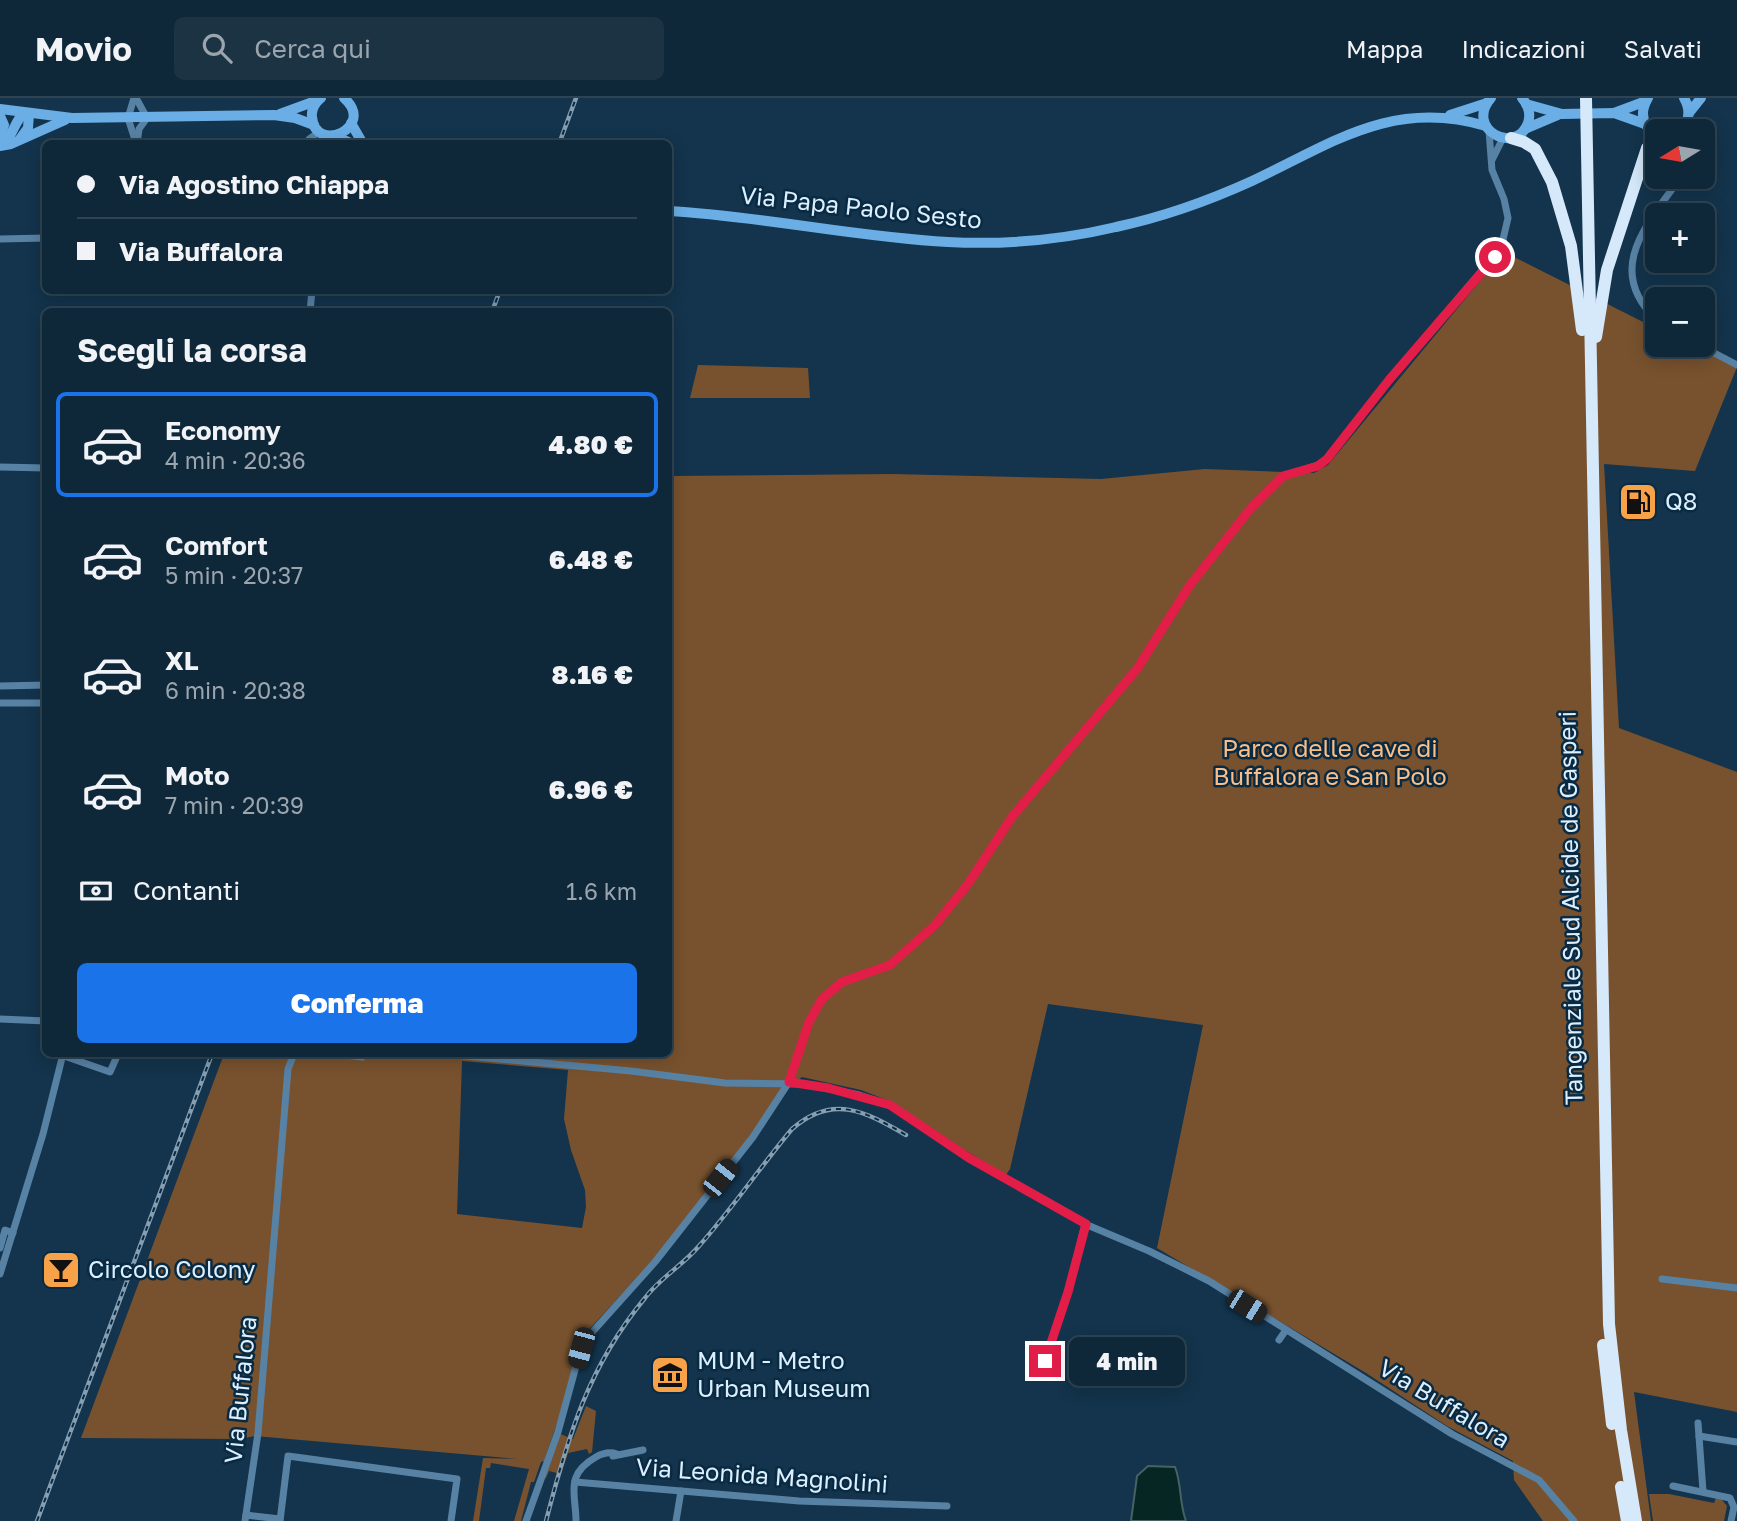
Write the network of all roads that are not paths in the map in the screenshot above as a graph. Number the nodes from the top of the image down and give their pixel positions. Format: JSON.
{"nodes":[{"id":1,"x":135,"y":98,"type":"edge"},
{"id":2,"x":1684,"y":98,"type":"edge"},
{"id":3,"x":1701,"y":98,"type":"edge"},
{"id":4,"x":320,"y":99,"type":"edge"},
{"id":5,"x":346,"y":99,"type":"edge"},
{"id":6,"x":1647,"y":99,"type":"edge"},
{"id":7,"x":1489,"y":100,"type":"edge"},
{"id":8,"x":1524,"y":101,"type":"edge"},
{"id":9,"x":1582,"y":102,"type":"edge"},
{"id":10,"x":0,"y":109,"type":"edge"},
{"id":11,"x":26,"y":113,"type":"junction"},
{"id":12,"x":1614,"y":113,"type":"junction"},
{"id":13,"x":1689,"y":113,"type":"junction"},
{"id":14,"x":1562,"y":114,"type":"junction"},
{"id":15,"x":274,"y":115,"type":"junction"},
{"id":16,"x":0,"y":116,"type":"edge"},
{"id":17,"x":1446,"y":116,"type":"junction"},
{"id":18,"x":72,"y":118,"type":"junction"},
{"id":19,"x":128,"y":118,"type":"junction"},
{"id":20,"x":147,"y":118,"type":"junction"},
{"id":21,"x":1687,"y":119,"type":"edge"},
{"id":22,"x":351,"y":123,"type":"junction"},
{"id":23,"x":1645,"y":124,"type":"joint"},
{"id":24,"x":317,"y":128,"type":"junction"},
{"id":25,"x":1488,"y":128,"type":"junction"},
{"id":26,"x":1525,"y":129,"type":"junction"},
{"id":27,"x":335,"y":136,"type":"junction"},
{"id":28,"x":0,"y":138,"type":"edge"},
{"id":29,"x":1507,"y":138,"type":"junction"},
{"id":30,"x":135,"y":140,"type":"edge"},
{"id":31,"x":137,"y":140,"type":"edge"},
{"id":32,"x":310,"y":140,"type":"edge"},
{"id":33,"x":344,"y":140,"type":"edge"},
{"id":34,"x":361,"y":140,"type":"edge"},
{"id":35,"x":18,"y":141,"type":"junction"},
{"id":36,"x":0,"y":145,"type":"edge"},
{"id":37,"x":1645,"y":155,"type":"edge"},
{"id":38,"x":1491,"y":161,"type":"junction"},
{"id":39,"x":1672,"y":189,"type":"edge"},
{"id":40,"x":672,"y":211,"type":"edge"},
{"id":41,"x":0,"y":239,"type":"edge"},
{"id":42,"x":42,"y":239,"type":"edge"},
{"id":43,"x":1586,"y":295,"type":"junction"},
{"id":44,"x":1645,"y":305,"type":"edge"},
{"id":45,"x":1582,"y":330,"type":"junction"},
{"id":46,"x":1591,"y":351,"type":"junction"},
{"id":47,"x":1715,"y":353,"type":"edge"},
{"id":48,"x":1737,"y":365,"type":"edge"},
{"id":49,"x":0,"y":467,"type":"edge"},
{"id":50,"x":42,"y":468,"type":"edge"},
{"id":51,"x":36,"y":685,"type":"junction"},
{"id":52,"x":42,"y":685,"type":"edge"},
{"id":53,"x":0,"y":686,"type":"edge"},
{"id":54,"x":0,"y":703,"type":"edge"},
{"id":55,"x":35,"y":703,"type":"junction"},
{"id":56,"x":42,"y":704,"type":"edge"},
{"id":57,"x":0,"y":1019,"type":"edge"},
{"id":58,"x":42,"y":1023,"type":"edge"},
{"id":59,"x":65,"y":1057,"type":"edge"},
{"id":60,"x":71,"y":1057,"type":"edge"},
{"id":61,"x":117,"y":1057,"type":"edge"},
{"id":62,"x":293,"y":1057,"type":"edge"},
{"id":63,"x":462,"y":1057,"type":"edge"},
{"id":64,"x":789,"y":1082,"type":"junction"},
{"id":65,"x":1086,"y":1224,"type":"junction"},
{"id":66,"x":13,"y":1233,"type":"junction"},
{"id":67,"x":0,"y":1248,"type":"edge"},
{"id":68,"x":0,"y":1273,"type":"edge"},
{"id":69,"x":1662,"y":1279,"type":"dead end"},
{"id":70,"x":1737,"y":1288,"type":"edge"},
{"id":71,"x":1286,"y":1330,"type":"junction"},
{"id":72,"x":1279,"y":1340,"type":"dead end"},
{"id":73,"x":1045,"y":1361,"type":"dead end"},
{"id":74,"x":1698,"y":1423,"type":"dead end"},
{"id":75,"x":1699,"y":1436,"type":"junction"},
{"id":76,"x":1737,"y":1442,"type":"edge"},
{"id":77,"x":643,"y":1450,"type":"dead end"},
{"id":78,"x":575,"y":1482,"type":"junction"},
{"id":79,"x":1674,"y":1486,"type":"dead end"},
{"id":80,"x":681,"y":1491,"type":"junction"},
{"id":81,"x":1703,"y":1491,"type":"junction"},
{"id":82,"x":947,"y":1506,"type":"dead end"},
{"id":83,"x":246,"y":1518,"type":"edge"},
{"id":84,"x":1626,"y":1518,"type":"edge"},
{"id":85,"x":280,"y":1520,"type":"edge"},
{"id":86,"x":451,"y":1521,"type":"edge"},
{"id":87,"x":526,"y":1521,"type":"edge"},
{"id":88,"x":576,"y":1521,"type":"edge"},
{"id":89,"x":676,"y":1521,"type":"edge"},
{"id":90,"x":1574,"y":1521,"type":"edge"},
{"id":91,"x":1636,"y":1521,"type":"edge"},
{"id":92,"x":1731,"y":1521,"type":"edge"}],
"edges":[{"from":1,"to":19,"type":"street"},
{"from":1,"to":20,"type":"street"},
{"from":2,"to":13,"type":"street"},
{"from":3,"to":13,"type":"street"},
{"from":4,"to":15,"type":"street"},
{"from":4,"to":24,"type":"street"},
{"from":5,"to":22,"type":"street"},
{"from":6,"to":12,"type":"street"},
{"from":6,"to":23,"type":"street"},
{"from":7,"to":17,"type":"street","name":"Via Papa Paolo Sesto"},
{"from":7,"to":25,"type":"street","name":"Via Papa Paolo Sesto"},
{"from":8,"to":14,"type":"street"},
{"from":8,"to":26,"type":"street"},
{"from":9,"to":43,"type":"highway"},
{"from":10,"to":11,"type":"street"},
{"from":11,"to":18,"type":"street"},
{"from":11,"to":35,"type":"street"},
{"from":11,"to":36,"type":"street"},
{"from":12,"to":14,"type":"street"},
{"from":12,"to":23,"type":"street"},
{"from":13,"to":21,"type":"street"},
{"from":14,"to":26,"type":"street"},
{"from":15,"to":20,"type":"street"},
{"from":15,"to":24,"type":"street"},
{"from":16,"to":28,"type":"street"},
{"from":17,"to":25,"type":"street","name":"Via Papa Paolo Sesto"},
{"from":17,"to":40,"type":"street","name":"Via Papa Paolo Sesto"},
{"from":18,"to":19,"type":"street"},
{"from":18,"to":35,"type":"street"},
{"from":19,"to":20,"type":"street"},
{"from":19,"to":30,"type":"street"},
{"from":20,"to":31,"type":"street"},
{"from":22,"to":27,"type":"street"},
{"from":22,"to":34,"type":"street"},
{"from":24,"to":27,"type":"street"},
{"from":24,"to":32,"type":"street"},
{"from":25,"to":29,"type":"street","name":"Via Papa Paolo Sesto"},
{"from":25,"to":38,"type":"street"},
{"from":26,"to":29,"type":"street"},
{"from":27,"to":33,"type":"street"},
{"from":29,"to":38,"type":"street"},
{"from":29,"to":45,"type":"highway"},
{"from":35,"to":36,"type":"street"},
{"from":37,"to":46,"type":"highway"},
{"from":38,"to":64,"type":"street"},
{"from":39,"to":44,"type":"street"},
{"from":41,"to":42,"type":"street"},
{"from":43,"to":45,"type":"highway","name":"Tangenziale Sud Alcide de Gasperi"},
{"from":43,"to":46,"type":"highway","name":"Tangenziale Sud Alcide de Gasperi"},
{"from":45,"to":84,"type":"highway","name":"Tangenziale Sud Alcide de Gasperi"},
{"from":46,"to":91,"type":"highway","name":"Tangenziale Sud Alcide de Gasperi"},
{"from":47,"to":48,"type":"street"},
{"from":49,"to":50,"type":"street"},
{"from":51,"to":52,"type":"street"},
{"from":51,"to":53,"type":"street"},
{"from":51,"to":55,"type":"street"},
{"from":54,"to":55,"type":"street"},
{"from":55,"to":56,"type":"street"},
{"from":57,"to":58,"type":"street"},
{"from":59,"to":66,"type":"street"},
{"from":60,"to":61,"type":"street"},
{"from":62,"to":83,"type":"street","name":"Via Buffalora"},
{"from":63,"to":64,"type":"street","name":"Via Buffalora"},
{"from":64,"to":65,"type":"street","name":"Via Buffalora"},
{"from":64,"to":87,"type":"street"},
{"from":65,"to":71,"type":"street","name":"Via Buffalora"},
{"from":65,"to":73,"type":"street"},
{"from":66,"to":67,"type":"street"},
{"from":66,"to":68,"type":"street"},
{"from":69,"to":70,"type":"street"},
{"from":71,"to":72,"type":"street"},
{"from":71,"to":90,"type":"street","name":"Via Buffalora"},
{"from":74,"to":75,"type":"street"},
{"from":75,"to":76,"type":"street"},
{"from":75,"to":81,"type":"street"},
{"from":77,"to":78,"type":"street"},
{"from":78,"to":80,"type":"street","name":"Via Leonida Magnolini"},
{"from":78,"to":88,"type":"street"},
{"from":79,"to":81,"type":"street"},
{"from":80,"to":82,"type":"street","name":"Via Leonida Magnolini"},
{"from":80,"to":89,"type":"street"},
{"from":81,"to":92,"type":"street"},
{"from":83,"to":85,"type":"street"},
{"from":85,"to":86,"type":"street"}]}
